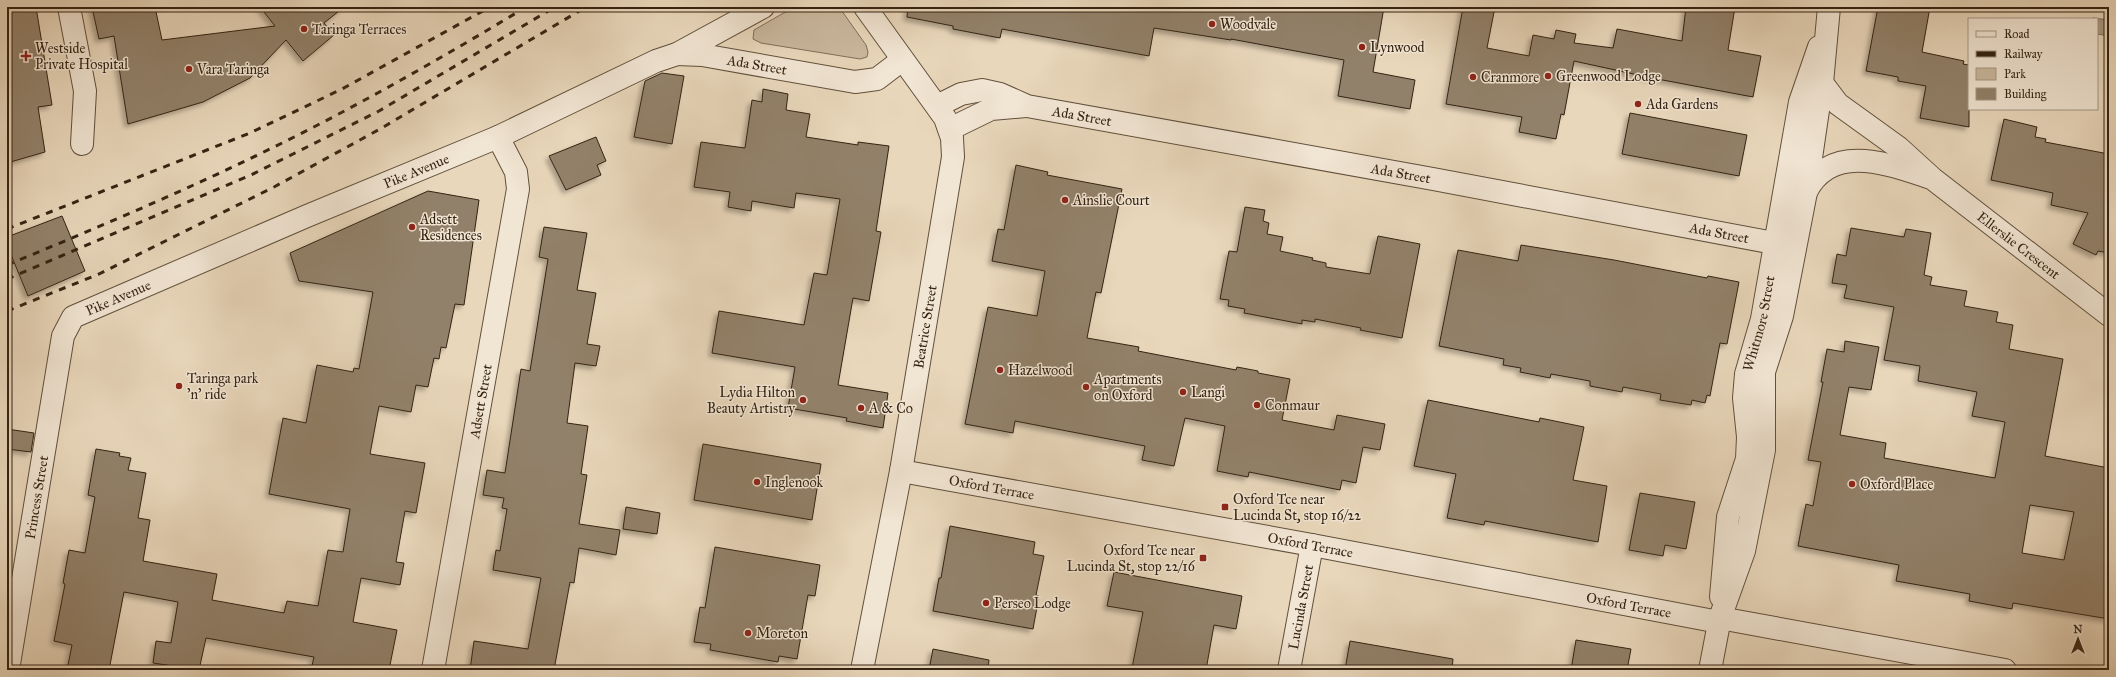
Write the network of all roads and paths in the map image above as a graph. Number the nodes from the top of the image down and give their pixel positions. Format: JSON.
{"nodes":[{"id":1,"x":69,"y":7,"type":"edge"},
{"id":2,"x":763,"y":7,"type":"edge"},
{"id":3,"x":865,"y":7,"type":"edge"},
{"id":4,"x":1829,"y":7,"type":"edge"},
{"id":5,"x":1826,"y":32,"type":"junction"},
{"id":6,"x":677,"y":54,"type":"junction"},
{"id":7,"x":902,"y":60,"type":"junction"},
{"id":8,"x":1822,"y":83,"type":"junction"},
{"id":9,"x":937,"y":106,"type":"junction"},
{"id":10,"x":1027,"y":106,"type":"junction"},
{"id":11,"x":950,"y":129,"type":"junction"},
{"id":12,"x":498,"y":137,"type":"junction"},
{"id":13,"x":82,"y":144,"type":"dead end"},
{"id":14,"x":1933,"y":179,"type":"junction"},
{"id":15,"x":1806,"y":192,"type":"junction"},
{"id":16,"x":1785,"y":245,"type":"junction"},
{"id":17,"x":2107,"y":313,"type":"edge"},
{"id":18,"x":67,"y":325,"type":"joint"},
{"id":19,"x":901,"y":471,"type":"junction"},
{"id":20,"x":1312,"y":545,"type":"junction"},
{"id":21,"x":1719,"y":620,"type":"junction"},
{"id":22,"x":8,"y":670,"type":"edge"},
{"id":23,"x":433,"y":670,"type":"edge"},
{"id":24,"x":862,"y":670,"type":"edge"},
{"id":25,"x":1289,"y":670,"type":"edge"},
{"id":26,"x":1710,"y":670,"type":"edge"},
{"id":27,"x":2005,"y":670,"type":"edge"}],
"edges":[{"from":1,"to":13,"type":"street"},
{"from":2,"to":6,"type":"street","name":"Pike Avenue"},
{"from":3,"to":7,"type":"street","name":"Beatrice Street"},
{"from":4,"to":5,"type":"street","name":"Whitmore Street"},
{"from":5,"to":8,"type":"street","name":"Whitmore Street"},
{"from":5,"to":16,"type":"street","name":"Whitmore Street"},
{"from":6,"to":7,"type":"street","name":"Ada Street"},
{"from":6,"to":12,"type":"street","name":"Pike Avenue"},
{"from":7,"to":9,"type":"street","name":"Beatrice Street"},
{"from":8,"to":14,"type":"street","name":"Ellerslie Crescent"},
{"from":8,"to":15,"type":"street","name":"Whitmore Street"},
{"from":9,"to":10,"type":"street","name":"Ada Street"},
{"from":9,"to":11,"type":"street","name":"Beatrice Street"},
{"from":10,"to":11,"type":"street","name":"Ada Street"},
{"from":10,"to":16,"type":"street","name":"Ada Street"},
{"from":11,"to":19,"type":"street","name":"Beatrice Street"},
{"from":12,"to":18,"type":"street","name":"Pike Avenue"},
{"from":12,"to":23,"type":"street","name":"Adsett Street"},
{"from":14,"to":15,"type":"street","name":"Ellerslie Crescent"},
{"from":14,"to":17,"type":"street","name":"Ellerslie Crescent"},
{"from":15,"to":16,"type":"street","name":"Whitmore Street"},
{"from":16,"to":21,"type":"street","name":"Whitmore Street"},
{"from":18,"to":22,"type":"street","name":"Princess Street"},
{"from":19,"to":20,"type":"street","name":"Oxford Terrace"},
{"from":19,"to":24,"type":"street","name":"Beatrice Street"},
{"from":20,"to":21,"type":"street","name":"Oxford Terrace"},
{"from":20,"to":25,"type":"street","name":"Lucinda Street"},
{"from":21,"to":26,"type":"street","name":"Whitmore Street"},
{"from":21,"to":27,"type":"street","name":"Oxford Terrace"}]}
